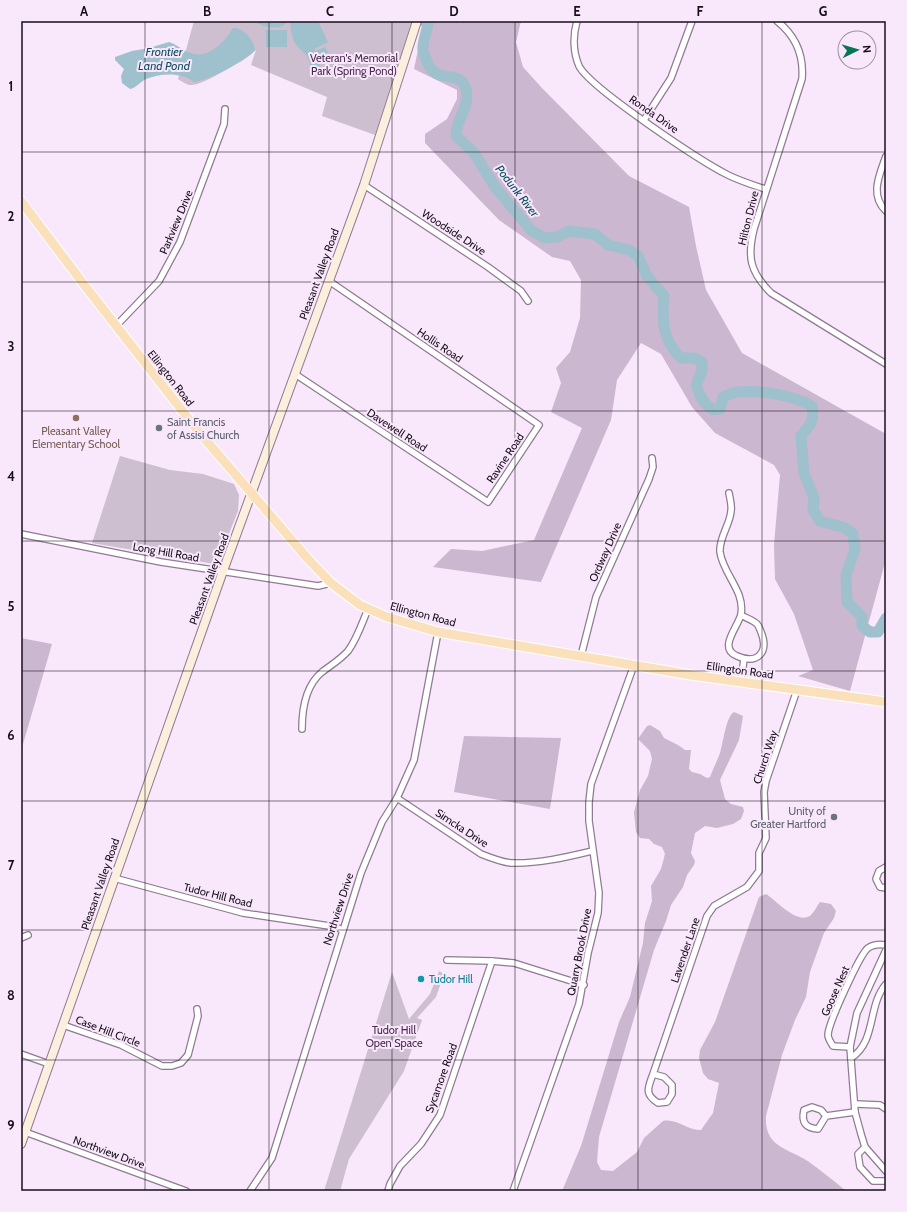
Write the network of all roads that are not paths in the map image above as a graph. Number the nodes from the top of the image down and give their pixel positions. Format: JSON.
{"nodes":[{"id":1,"x":577,"y":21,"type":"edge"},
{"id":2,"x":692,"y":21,"type":"edge"},
{"id":3,"x":777,"y":21,"type":"edge"},
{"id":4,"x":417,"y":22,"type":"edge"},
{"id":5,"x":225,"y":109,"type":"dead end"},
{"id":6,"x":644,"y":120,"type":"junction"},
{"id":7,"x":886,"y":156,"type":"edge"},
{"id":8,"x":364,"y":185,"type":"junction"},
{"id":9,"x":765,"y":189,"type":"junction"},
{"id":10,"x":21,"y":201,"type":"edge"},
{"id":11,"x":886,"y":211,"type":"edge"},
{"id":12,"x":329,"y":281,"type":"junction"},
{"id":13,"x":528,"y":300,"type":"dead end"},
{"id":14,"x":116,"y":326,"type":"junction"},
{"id":15,"x":886,"y":364,"type":"edge"},
{"id":16,"x":295,"y":374,"type":"junction"},
{"id":17,"x":539,"y":425,"type":"joint"},
{"id":18,"x":652,"y":458,"type":"dead end"},
{"id":19,"x":729,"y":493,"type":"dead end"},
{"id":20,"x":251,"y":494,"type":"junction"},
{"id":21,"x":488,"y":502,"type":"joint"},
{"id":22,"x":21,"y":534,"type":"edge"},
{"id":23,"x":223,"y":571,"type":"junction"},
{"id":24,"x":331,"y":583,"type":"junction"},
{"id":25,"x":368,"y":609,"type":"junction"},
{"id":26,"x":741,"y":615,"type":"junction"},
{"id":27,"x":438,"y":632,"type":"junction"},
{"id":28,"x":581,"y":656,"type":"junction"},
{"id":29,"x":744,"y":659,"type":"junction"},
{"id":30,"x":634,"y":665,"type":"junction"},
{"id":31,"x":742,"y":682,"type":"junction"},
{"id":32,"x":797,"y":690,"type":"junction"},
{"id":33,"x":886,"y":702,"type":"edge"},
{"id":34,"x":302,"y":729,"type":"dead end"},
{"id":35,"x":397,"y":798,"type":"junction"},
{"id":36,"x":592,"y":851,"type":"junction"},
{"id":37,"x":759,"y":853,"type":"joint"},
{"id":38,"x":886,"y":868,"type":"edge"},
{"id":39,"x":114,"y":878,"type":"junction"},
{"id":40,"x":886,"y":888,"type":"edge"},
{"id":41,"x":342,"y":930,"type":"junction"},
{"id":42,"x":28,"y":935,"type":"dead end"},
{"id":43,"x":21,"y":938,"type":"edge"},
{"id":44,"x":886,"y":945,"type":"edge"},
{"id":45,"x":886,"y":950,"type":"edge"},
{"id":46,"x":447,"y":960,"type":"dead end"},
{"id":47,"x":492,"y":961,"type":"junction"},
{"id":48,"x":886,"y":984,"type":"edge"},
{"id":49,"x":584,"y":985,"type":"junction"},
{"id":50,"x":868,"y":989,"type":"junction"},
{"id":51,"x":878,"y":993,"type":"junction"},
{"id":52,"x":196,"y":1009,"type":"dead end"},
{"id":53,"x":63,"y":1025,"type":"junction"},
{"id":54,"x":850,"y":1047,"type":"junction"},
{"id":55,"x":21,"y":1054,"type":"edge"},
{"id":56,"x":851,"y":1058,"type":"junction"},
{"id":57,"x":48,"y":1064,"type":"junction"},
{"id":58,"x":653,"y":1074,"type":"junction"},
{"id":59,"x":856,"y":1104,"type":"junction"},
{"id":60,"x":886,"y":1109,"type":"edge"},
{"id":61,"x":855,"y":1112,"type":"junction"},
{"id":62,"x":826,"y":1116,"type":"junction"},
{"id":63,"x":25,"y":1132,"type":"junction"},
{"id":64,"x":21,"y":1144,"type":"edge"},
{"id":65,"x":865,"y":1147,"type":"junction"},
{"id":66,"x":886,"y":1171,"type":"edge"},
{"id":67,"x":886,"y":1181,"type":"edge"},
{"id":68,"x":186,"y":1191,"type":"edge"},
{"id":69,"x":250,"y":1191,"type":"edge"},
{"id":70,"x":388,"y":1191,"type":"edge"},
{"id":71,"x":513,"y":1191,"type":"edge"}],
"edges":[{"from":1,"to":6,"type":"street","name":"Ronda Drive"},
{"from":2,"to":6,"type":"street"},
{"from":3,"to":9,"type":"street","name":"Hilton Drive"},
{"from":4,"to":8,"type":"main road","name":"Pleasant Valley Road"},
{"from":5,"to":14,"type":"street","name":"Parkview Drive"},
{"from":6,"to":9,"type":"street","name":"Ronda Drive"},
{"from":7,"to":11,"type":"street"},
{"from":8,"to":12,"type":"main road","name":"Pleasant Valley Road"},
{"from":8,"to":13,"type":"street","name":"Woodside Drive"},
{"from":9,"to":15,"type":"street","name":"Hilton Drive"},
{"from":10,"to":14,"type":"main road","name":"Ellington Road"},
{"from":12,"to":16,"type":"main road","name":"Pleasant Valley Road"},
{"from":12,"to":17,"type":"street","name":"Hollis Road"},
{"from":14,"to":20,"type":"main road","name":"Ellington Road"},
{"from":16,"to":20,"type":"main road","name":"Pleasant Valley Road"},
{"from":16,"to":21,"type":"street","name":"Davewell Road"},
{"from":17,"to":21,"type":"street","name":"Ravine Road"},
{"from":18,"to":28,"type":"street","name":"Ordway Drive"},
{"from":19,"to":26,"type":"street"},
{"from":20,"to":23,"type":"main road","name":"Pleasant Valley Road"},
{"from":20,"to":24,"type":"main road","name":"Ellington Road"},
{"from":22,"to":23,"type":"street","name":"Long Hill Road"},
{"from":23,"to":24,"type":"street","name":"Long Hill Road"},
{"from":23,"to":39,"type":"main road","name":"Pleasant Valley Road"},
{"from":24,"to":25,"type":"main road","name":"Ellington Road"},
{"from":25,"to":27,"type":"main road","name":"Ellington Road"},
{"from":25,"to":34,"type":"street"},
{"from":26,"to":29,"type":"street"},
{"from":26,"to":29,"type":"street"},
{"from":27,"to":28,"type":"main road","name":"Ellington Road"},
{"from":27,"to":35,"type":"street","name":"Northview Drive"},
{"from":28,"to":30,"type":"main road","name":"Ellington Road"},
{"from":29,"to":31,"type":"street"},
{"from":30,"to":31,"type":"main road","name":"Ellington Road"},
{"from":30,"to":36,"type":"street","name":"Quarry Brook Drive"},
{"from":31,"to":32,"type":"main road","name":"Ellington Road"},
{"from":32,"to":33,"type":"main road","name":"Ellington Road"},
{"from":32,"to":37,"type":"street","name":"Church Way"},
{"from":35,"to":36,"type":"street","name":"Simcka Drive"},
{"from":35,"to":41,"type":"street","name":"Northview Drive"},
{"from":36,"to":49,"type":"street","name":"Quarry Brook Drive"},
{"from":37,"to":58,"type":"street","name":"Lavender Lane"},
{"from":38,"to":40,"type":"street"},
{"from":39,"to":41,"type":"street","name":"Tudor Hill Road"},
{"from":39,"to":53,"type":"main road","name":"Pleasant Valley Road"},
{"from":41,"to":69,"type":"street","name":"Northview Drive"},
{"from":42,"to":43,"type":"street"},
{"from":44,"to":54,"type":"street","name":"Goose Nest"},
{"from":45,"to":50,"type":"street"},
{"from":46,"to":47,"type":"street"},
{"from":47,"to":49,"type":"street"},
{"from":47,"to":70,"type":"street","name":"Sycamore Road"},
{"from":48,"to":51,"type":"street"},
{"from":49,"to":71,"type":"street","name":"Quarry Brook Drive"},
{"from":50,"to":51,"type":"street"},
{"from":50,"to":54,"type":"street"},
{"from":51,"to":56,"type":"street"},
{"from":52,"to":53,"type":"street","name":"Case Hill Circle"},
{"from":53,"to":57,"type":"main road","name":"Pleasant Valley Road"},
{"from":54,"to":56,"type":"street"},
{"from":55,"to":57,"type":"street"},
{"from":56,"to":59,"type":"street"},
{"from":57,"to":63,"type":"main road","name":"Pleasant Valley Road"},
{"from":58,"to":58,"type":"street","name":"Lavender Lane"},
{"from":59,"to":60,"type":"street"},
{"from":59,"to":61,"type":"street"},
{"from":61,"to":62,"type":"street"},
{"from":61,"to":65,"type":"street"},
{"from":62,"to":62,"type":"street"},
{"from":63,"to":64,"type":"main road","name":"Pleasant Valley Road"},
{"from":63,"to":68,"type":"street","name":"Northview Drive"},
{"from":65,"to":66,"type":"street"},
{"from":65,"to":67,"type":"street"}]}
